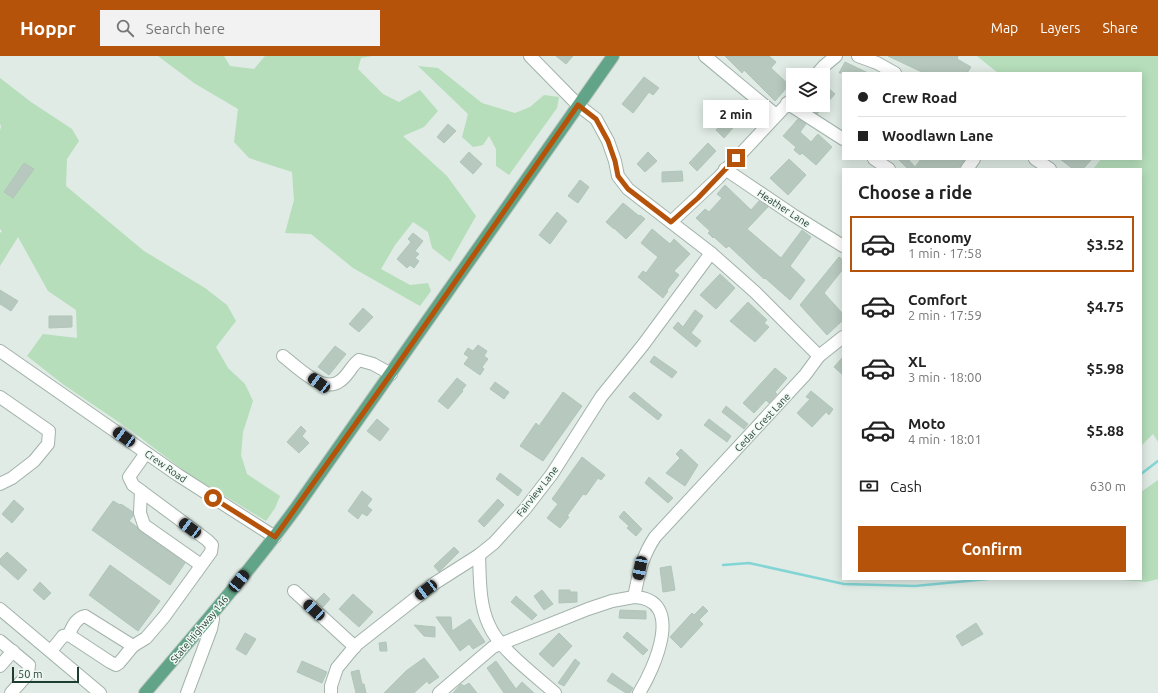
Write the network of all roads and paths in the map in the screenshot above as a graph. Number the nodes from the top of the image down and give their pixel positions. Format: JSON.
{"nodes":[{"id":1,"x":530,"y":56,"type":"edge"},
{"id":2,"x":613,"y":56,"type":"edge"},
{"id":3,"x":704,"y":56,"type":"edge"},
{"id":4,"x":836,"y":56,"type":"edge"},
{"id":5,"x":858,"y":56,"type":"edge"},
{"id":6,"x":822,"y":68,"type":"edge"},
{"id":7,"x":894,"y":72,"type":"edge"},
{"id":8,"x":578,"y":105,"type":"junction"},
{"id":9,"x":786,"y":105,"type":"edge"},
{"id":10,"x":805,"y":112,"type":"edge"},
{"id":11,"x":776,"y":115,"type":"junction"},
{"id":12,"x":842,"y":138,"type":"edge"},
{"id":13,"x":876,"y":160,"type":"edge"},
{"id":14,"x":1036,"y":160,"type":"edge"},
{"id":15,"x":888,"y":168,"type":"edge"},
{"id":16,"x":1048,"y":168,"type":"edge"},
{"id":17,"x":725,"y":169,"type":"junction"},
{"id":18,"x":671,"y":222,"type":"junction"},
{"id":19,"x":842,"y":245,"type":"edge"},
{"id":20,"x":711,"y":253,"type":"junction"},
{"id":21,"x":842,"y":339,"type":"edge"},
{"id":22,"x":0,"y":351,"type":"edge"},
{"id":23,"x":283,"y":356,"type":"dead end"},
{"id":24,"x":819,"y":356,"type":"junction"},
{"id":25,"x":391,"y":374,"type":"junction"},
{"id":26,"x":0,"y":397,"type":"edge"},
{"id":27,"x":146,"y":453,"type":"junction"},
{"id":28,"x":0,"y":484,"type":"edge"},
{"id":29,"x":140,"y":490,"type":"junction"},
{"id":30,"x":275,"y":537,"type":"junction"},
{"id":31,"x":479,"y":555,"type":"junction"},
{"id":32,"x":201,"y":565,"type":"junction"},
{"id":33,"x":294,"y":591,"type":"dead end"},
{"id":34,"x":634,"y":598,"type":"junction"},
{"id":35,"x":0,"y":609,"type":"edge"},
{"id":36,"x":212,"y":615,"type":"junction"},
{"id":37,"x":69,"y":635,"type":"junction"},
{"id":38,"x":0,"y":641,"type":"edge"},
{"id":39,"x":500,"y":643,"type":"junction"},
{"id":40,"x":133,"y":646,"type":"junction"},
{"id":41,"x":354,"y":647,"type":"junction"},
{"id":42,"x":13,"y":651,"type":"junction"},
{"id":43,"x":51,"y":652,"type":"junction"},
{"id":44,"x":0,"y":666,"type":"edge"},
{"id":45,"x":10,"y":693,"type":"edge"},
{"id":46,"x":100,"y":693,"type":"edge"},
{"id":47,"x":144,"y":693,"type":"edge"},
{"id":48,"x":187,"y":693,"type":"edge"},
{"id":49,"x":331,"y":693,"type":"edge"},
{"id":50,"x":439,"y":693,"type":"edge"},
{"id":51,"x":555,"y":693,"type":"edge"},
{"id":52,"x":639,"y":693,"type":"edge"}],
"edges":[{"from":1,"to":8,"type":"street"},
{"from":2,"to":8,"type":"main road","name":"State Highway 146"},
{"from":3,"to":11,"type":"street"},
{"from":4,"to":6,"type":"street"},
{"from":5,"to":7,"type":"street"},
{"from":8,"to":18,"type":"street"},
{"from":8,"to":25,"type":"main road","name":"State Highway 146"},
{"from":9,"to":11,"type":"street"},
{"from":10,"to":12,"type":"street"},
{"from":11,"to":17,"type":"street"},
{"from":13,"to":15,"type":"street"},
{"from":14,"to":16,"type":"street"},
{"from":17,"to":18,"type":"street"},
{"from":17,"to":19,"type":"street","name":"Heather Lane"},
{"from":18,"to":20,"type":"street"},
{"from":20,"to":24,"type":"street"},
{"from":20,"to":31,"type":"street","name":"Fairview Lane"},
{"from":21,"to":24,"type":"street","name":"Cedar Crest Lane"},
{"from":22,"to":27,"type":"street","name":"Crew Road"},
{"from":23,"to":25,"type":"street"},
{"from":24,"to":34,"type":"street","name":"Cedar Crest Lane"},
{"from":25,"to":30,"type":"main road","name":"State Highway 146"},
{"from":26,"to":28,"type":"street"},
{"from":27,"to":29,"type":"street"},
{"from":27,"to":30,"type":"street","name":"Crew Road"},
{"from":29,"to":32,"type":"street"},
{"from":29,"to":32,"type":"street"},
{"from":30,"to":36,"type":"main road","name":"State Highway 146"},
{"from":31,"to":39,"type":"street"},
{"from":31,"to":41,"type":"street","name":"Fairview Lane"},
{"from":32,"to":40,"type":"street"},
{"from":33,"to":41,"type":"street"},
{"from":34,"to":39,"type":"street"},
{"from":34,"to":52,"type":"street"},
{"from":35,"to":43,"type":"street"},
{"from":36,"to":47,"type":"main road","name":"State Highway 146"},
{"from":36,"to":48,"type":"street"},
{"from":37,"to":40,"type":"street"},
{"from":37,"to":40,"type":"street"},
{"from":37,"to":43,"type":"street"},
{"from":38,"to":42,"type":"street"},
{"from":39,"to":50,"type":"street"},
{"from":39,"to":51,"type":"street"},
{"from":41,"to":49,"type":"street","name":"Fairview Lane"},
{"from":42,"to":44,"type":"street"},
{"from":42,"to":45,"type":"street"},
{"from":43,"to":46,"type":"street"}]}
